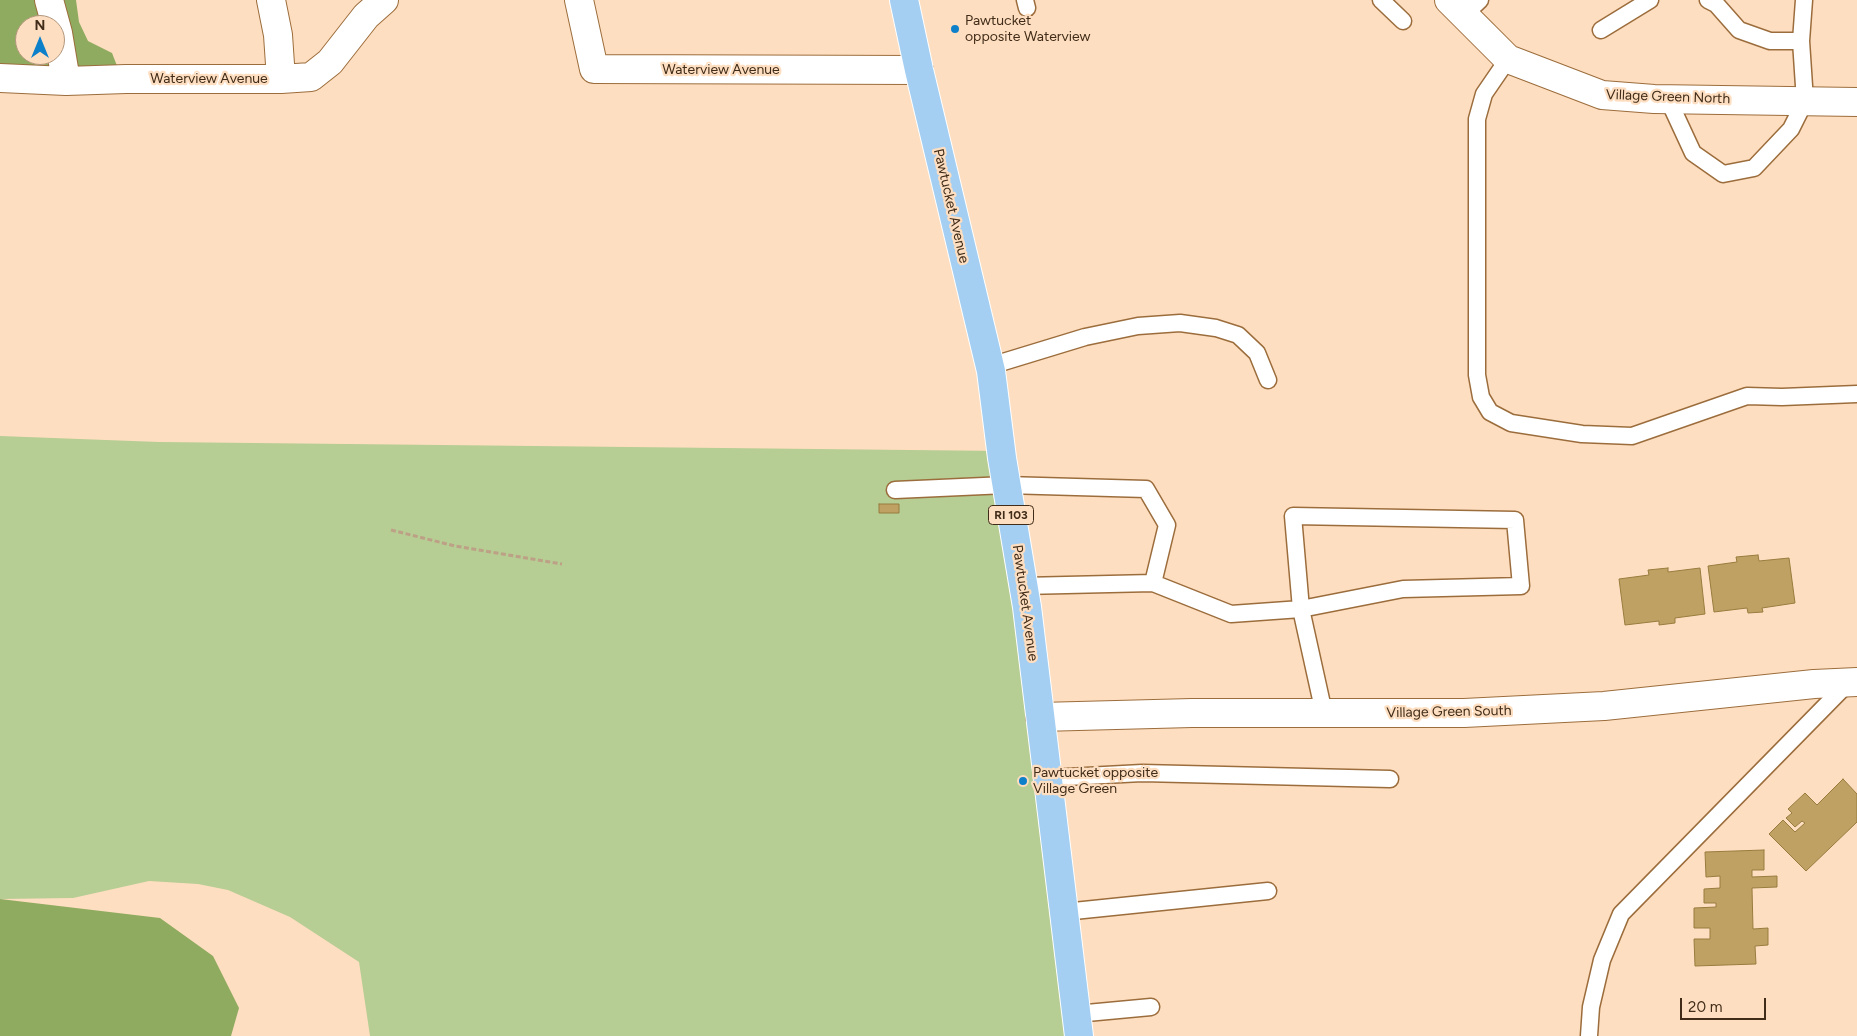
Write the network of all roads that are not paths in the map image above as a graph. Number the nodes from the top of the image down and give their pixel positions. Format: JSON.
{"nodes":[{"id":1,"x":49,"y":0,"type":"edge"},
{"id":2,"x":271,"y":0,"type":"edge"},
{"id":3,"x":384,"y":0,"type":"edge"},
{"id":4,"x":579,"y":0,"type":"edge"},
{"id":5,"x":904,"y":0,"type":"edge"},
{"id":6,"x":1382,"y":0,"type":"edge"},
{"id":7,"x":1650,"y":0,"type":"edge"},
{"id":8,"x":1708,"y":0,"type":"edge"},
{"id":9,"x":1804,"y":0,"type":"edge"},
{"id":10,"x":1464,"y":5,"type":"edge"},
{"id":11,"x":1403,"y":21,"type":"dead end"},
{"id":12,"x":1601,"y":30,"type":"dead end"},
{"id":13,"x":1801,"y":41,"type":"junction"},
{"id":14,"x":1508,"y":59,"type":"junction"},
{"id":15,"x":919,"y":70,"type":"junction"},
{"id":16,"x":0,"y":78,"type":"edge"},
{"id":17,"x":280,"y":79,"type":"junction"},
{"id":18,"x":66,"y":81,"type":"junction"},
{"id":19,"x":1668,"y":99,"type":"junction"},
{"id":20,"x":1805,"y":101,"type":"junction"},
{"id":21,"x":1857,"y":102,"type":"edge"},
{"id":22,"x":990,"y":366,"type":"junction"},
{"id":23,"x":1268,"y":380,"type":"dead end"},
{"id":24,"x":1857,"y":394,"type":"edge"},
{"id":25,"x":1006,"y":485,"type":"junction"},
{"id":26,"x":895,"y":490,"type":"dead end"},
{"id":27,"x":1153,"y":583,"type":"junction"},
{"id":28,"x":1023,"y":586,"type":"junction"},
{"id":29,"x":1301,"y":609,"type":"junction"},
{"id":30,"x":1853,"y":682,"type":"edge"},
{"id":31,"x":1324,"y":713,"type":"junction"},
{"id":32,"x":1040,"y":717,"type":"junction"},
{"id":33,"x":1048,"y":778,"type":"junction"},
{"id":34,"x":1390,"y":779,"type":"dead end"},
{"id":35,"x":1268,"y":891,"type":"dead end"},
{"id":36,"x":1064,"y":912,"type":"junction"},
{"id":37,"x":1151,"y":1007,"type":"dead end"},
{"id":38,"x":1078,"y":1025,"type":"edge"},
{"id":39,"x":1589,"y":1036,"type":"edge"}],
"edges":[{"from":1,"to":18,"type":"street"},
{"from":2,"to":17,"type":"street"},
{"from":3,"to":17,"type":"street","name":"Waterview Avenue"},
{"from":4,"to":15,"type":"street","name":"Waterview Avenue"},
{"from":5,"to":15,"type":"main road","name":"Pawtucket Avenue","number":"RI 103"},
{"from":6,"to":11,"type":"lane"},
{"from":7,"to":12,"type":"lane"},
{"from":8,"to":13,"type":"lane"},
{"from":9,"to":13,"type":"lane"},
{"from":10,"to":14,"type":"street","name":"Village Green North"},
{"from":13,"to":20,"type":"lane"},
{"from":14,"to":19,"type":"street","name":"Village Green North"},
{"from":14,"to":24,"type":"lane"},
{"from":15,"to":22,"type":"main road","name":"Pawtucket Avenue","number":"RI 103"},
{"from":16,"to":18,"type":"street","name":"Waterview Avenue"},
{"from":17,"to":18,"type":"street","name":"Waterview Avenue"},
{"from":19,"to":20,"type":"street","name":"Village Green North"},
{"from":19,"to":20,"type":"lane"},
{"from":20,"to":21,"type":"street","name":"Village Green North"},
{"from":22,"to":23,"type":"lane"},
{"from":22,"to":25,"type":"main road","name":"Pawtucket Avenue","number":"RI 103"},
{"from":25,"to":26,"type":"lane"},
{"from":25,"to":27,"type":"lane"},
{"from":25,"to":28,"type":"main road","name":"Pawtucket Avenue","number":"RI 103"},
{"from":27,"to":28,"type":"lane"},
{"from":27,"to":29,"type":"lane"},
{"from":28,"to":32,"type":"main road","name":"Pawtucket Avenue","number":"RI 103"},
{"from":29,"to":29,"type":"lane"},
{"from":29,"to":31,"type":"lane"},
{"from":30,"to":31,"type":"street","name":"Village Green South"},
{"from":30,"to":39,"type":"lane"},
{"from":31,"to":32,"type":"street","name":"Village Green South"},
{"from":32,"to":33,"type":"main road","name":"Pawtucket Avenue","number":"RI 103"},
{"from":33,"to":34,"type":"lane"},
{"from":33,"to":36,"type":"main road","name":"Pawtucket Avenue","number":"RI 103"},
{"from":35,"to":36,"type":"lane"},
{"from":36,"to":38,"type":"main road","name":"Pawtucket Avenue","number":"RI 103"},
{"from":37,"to":38,"type":"lane"}]}
